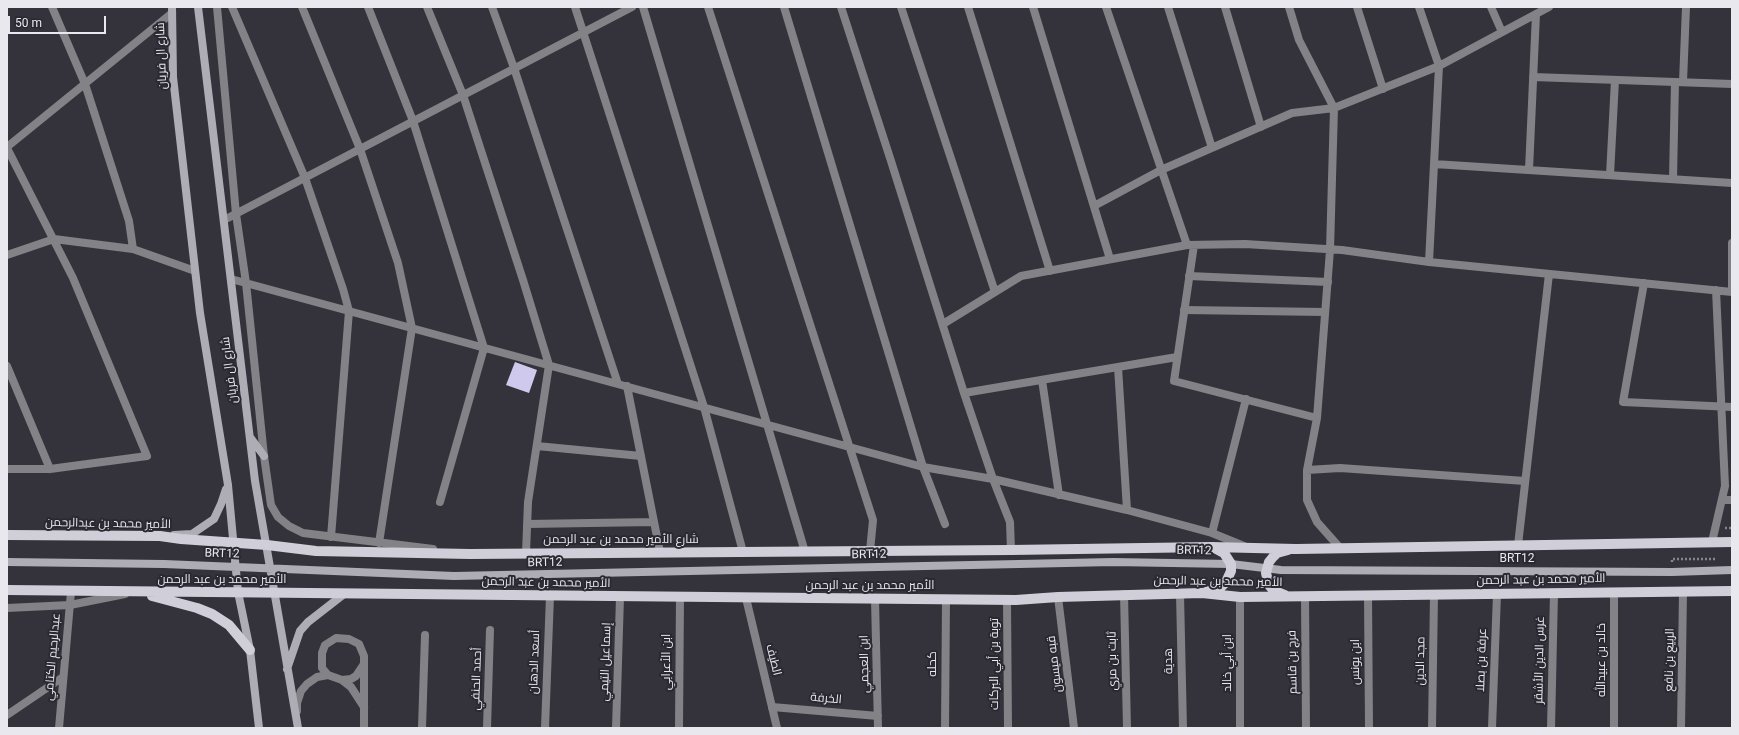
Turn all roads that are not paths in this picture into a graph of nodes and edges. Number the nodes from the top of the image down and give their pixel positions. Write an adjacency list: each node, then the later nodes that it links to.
1 (52, 7): 36 (street)
2 (198, 7): 55 (main road, شارع ال فريان)
3 (217, 7): 54 (street)
4 (232, 7): 50 (street)
5 (302, 7): 45 (street)
6 (368, 7): 41 (street)
7 (427, 7): 39 (street)
8 (492, 7): 32 (street)
9 (575, 7): 29 (street)
10 (632, 7): 29 (street)
11 (643, 7): 94 (street)
12 (708, 7): 97 (street)
13 (784, 7): 100 (street)
14 (841, 7): 78 (street)
15 (901, 7): 73 (street)
16 (968, 7): 65 (street)
17 (1033, 7): 53 (street)
18 (1106, 7): 47 (street)
19 (1168, 7): 44 (street)
20 (1225, 7): 42 (street)
21 (1289, 7): 40 (street)
22 (1357, 7): 38 (street)
23 (1419, 7): 31 (street)
24 (1491, 7): 30 (street)
25 (1549, 7): 28 (street)
26 (1686, 7): 35 (street)
27 (172, 10): 36 (street); 64 (main road, شارع ال فريان)
28 (1536, 14): 30 (street); 33 (street)
29 (583, 32): 32 (street); 90 (street)
30 (1502, 32): 31 (street)
31 (1439, 66): 38 (street); 46 (street)
32 (514, 68): 39 (street); 86 (street)
33 (1533, 77): 34 (street); 48 (street)
34 (1615, 80): 35 (street); 49 (street)
35 (1679, 82): 37 (street); 51 (street)
36 (84, 84): 43 (street); 59 (street)
37 (1732, 84)
38 (1383, 89): 40 (street)
39 (463, 95): 41 (street); 82 (street)
40 (1334, 108): 42 (street); 60 (street)
41 (413, 121): 45 (street); 80 (street)
42 (1261, 127): 44 (street)
43 (7, 147): 56 (street)
44 (1212, 148): 47 (street)
45 (360, 149): 50 (street); 79 (street)
46 (1434, 164): 48 (street); 63 (street)
47 (1161, 170): 53 (street); 58 (street)
48 (1529, 170): 49 (street)
49 (1610, 175): 51 (street)
50 (305, 178): 54 (street); 76 (street)
51 (1673, 179): 52 (street)
52 (1732, 183)
53 (1094, 206): 62 (street)
54 (236, 214): 55 (street); 70 (street)
55 (224, 220): 68 (main road, شارع ال فريان)
56 (54, 238): 59 (street); 61 (street); 102 (street)
57 (1732, 243): 74 (street)
58 (1191, 245): 60 (street); 62 (street); 67 (street)
59 (133, 249): 64 (street)
60 (1330, 250): 63 (street); 69 (street)
61 (7, 255)
62 (1110, 259): 65 (street)
63 (1429, 262): 66 (street)
64 (195, 271): 106 (main road, شارع ال فريان)
65 (1050, 271): 73 (street)
66 (1549, 274): 71 (street); 105 (street)
67 (1190, 276): 69 (street); 75 (street)
68 (231, 279): 70 (street); 95 (main road, شارع ال فريان)
69 (1328, 282): 77 (street)
70 (246, 283): 76 (street); 98 (street)
71 (1644, 283): 72 (street); 91 (street)
72 (1716, 290): 74 (street); 91 (street)
73 (995, 292): 78 (street)
74 (1732, 292)
75 (1184, 310): 77 (street); 81 (street)
76 (349, 311): 79 (street); 118 (street)
77 (1325, 312): 93 (street)
78 (943, 324): 88 (street)
79 (412, 328): 80 (street); 122 (street)
80 (484, 348): 82 (street); 110 (street)
81 (1177, 357): 84 (street); 89 (street)
82 (549, 365): 86 (street); 96 (street)
83 (7, 366): 102 (street)
84 (1118, 367): 85 (street); 111 (street)
85 (1042, 380): 88 (street); 107 (street)
86 (618, 384): 87 (street)
87 (627, 386): 90 (street); 99 (street)
88 (964, 393): 104 (street)
89 (1246, 399): 93 (street); 115 (street)
90 (704, 407): 94 (street); 132 (street)
91 (1722, 407): 92 (street); 108 (street)
92 (1732, 407)
93 (1317, 418): 103 (street)
94 (769, 425): 97 (street); 133 (street)
95 (249, 436): 98 (main road); 123 (main road, شارع ال فريان)
96 (537, 446): 99 (street); 113 (street)
97 (848, 446): 100 (street); 130 (street)
98 (264, 456): 118 (street)
99 (641, 456): 112 (street)
100 (923, 467): 104 (street); 114 (street)
101 (7, 469): 102 (street)
102 (50, 469)
103 (1307, 470): 105 (street); 127 (street)
104 (993, 479): 107 (street); 129 (street)
105 (1525, 481): 124 (street)
106 (228, 484): 117 (main road, شارع ال فريان); 121 (main road, شارع ال فريان)
107 (1059, 495): 111 (street)
108 (1722, 500): 109 (street); 119 (street)
109 (1732, 500)
110 (440, 502)
111 (1127, 510): 115 (street)
112 (654, 522): 113 (street); 131 (street)
113 (528, 524): 134 (street)
114 (945, 524)
115 (1212, 533): 126 (street)
116 (7, 535): 117 (main road, الأمير محمد بن عبدالرحمن)
117 (160, 536): 121 (main road, الأمير محمد بن عبدالرحمن)
118 (331, 537): 122 (street)
119 (1712, 542): 120 (main road); 124 (main road)
120 (1732, 542)
121 (232, 543): 123 (main road, شارع الأمير محمد بن عبد الرحمن); 138 (main road, شارع ال فريان)
122 (379, 543): 135 (street)
123 (267, 545): 135 (main road, شارع الأمير محمد بن عبد الرحمن); 139 (main road, شارع ال فريان)
124 (1518, 545): 127 (main road)
125 (1211, 547): 126 (main road); 129 (main road); 137 (main road)
126 (1244, 547): 128 (main road)
127 (1340, 548): 128 (main road)
128 (1296, 549): 140 (main road)
129 (1011, 550): 130 (main road, شارع الأمير محمد بن عبد الرحمن)
130 (870, 551): 133 (main road, شارع الأمير محمد بن عبد الرحمن)
131 (660, 552): 132 (main road, شارع الأمير محمد بن عبد الرحمن); 134 (main road, شارع الأمير محمد بن عبد الرحمن)
132 (743, 552): 133 (main road, شارع الأمير محمد بن عبد الرحمن)
133 (805, 552)
134 (526, 553): 135 (main road, شارع الأمير محمد بن عبد الرحمن)
135 (470, 554)
136 (7, 562): 138 (main road, BRT12)
137 (1231, 564): 139 (main road, BRT12); 140 (main road, BRT12); 150 (main road)
138 (235, 567): 139 (main road, BRT12); 147 (main road, شارع ال فريان)
139 (270, 568): 149 (main road, شارع ال فريان)
140 (1267, 568): 141 (main road, BRT12); 159 (main road)
141 (1732, 570)
142 (7, 590): 145 (main road, الأمير محمد بن عبد الرحمن)
143 (1683, 591): 144 (main road, الأمير محمد بن عبد الرحمن); 148 (main road, الأمير محمد بن عبد الرحمن); 205 (street, الربيع بن نافع)
144 (1732, 591)
145 (71, 592): 146 (main road, الأمير محمد بن عبد الرحمن); 168 (street)
146 (135, 592): 147 (main road, الأمير محمد بن عبد الرحمن); 168 (street, عبدالرحيم الكتامي); 172 (main road)
147 (238, 592): 149 (main road, الأمير محمد بن عبد الرحمن); 172 (main road, شارع ال فريان)
148 (1614, 592): 151 (main road, الأمير محمد بن عبد الرحمن); 204 (street, خالد بن عبيدالله)
149 (273, 593): 152 (main road, الأمير محمد بن عبد الرحمن); 174 (main road, شارع ال فريان)
150 (1202, 593): 154 (main road, الأمير محمد بن عبد الرحمن); 163 (main road, الأمير محمد بن عبد الرحمن)
151 (1554, 593): 156 (main road, الأمير محمد بن عبد الرحمن); 203 (street, غرس الدين الأشقر)
152 (344, 594): 158 (main road, الأمير محمد بن عبد الرحمن); 174 (main road)
153 (1124, 594): 154 (main road, الأمير محمد بن عبد الرحمن); 162 (main road, الأمير محمد بن عبد الرحمن); 196 (street, ثابت بن مري)
154 (1180, 594): 197 (street, هدية)
155 (1434, 594): 156 (main road, الأمير محمد بن عبد الرحمن); 157 (main road, الأمير محمد بن عبد الرحمن); 201 (street, مجد الدين)
156 (1497, 594): 202 (street, عرفة بن بصلا)
157 (1368, 595): 159 (main road, الأمير محمد بن عبد الرحمن); 200 (street, ابن يونس)
158 (550, 596): 160 (main road, الأمير محمد بن عبد الرحمن); 188 (street, أسعد الدهان)
159 (1300, 596): 163 (main road, الأمير محمد بن عبد الرحمن); 199 (street, فرج بن قاسم)
160 (620, 597): 161 (main road, الأمير محمد بن عبد الرحمن); 189 (street, إسماعيل التيمي)
161 (680, 597): 164 (main road, الأمير محمد بن عبد الرحمن); 190 (street, ابن الأعرابي)
162 (1058, 597): 167 (main road, الأمير محمد بن عبد الرحمن); 195 (street, قبه ميسون)
163 (1240, 597): 198 (street, ابن أبي خالد)
164 (746, 598): 165 (main road, الأمير محمد بن عبد الرحمن); 179 (street, الطيف)
165 (875, 599): 166 (main road, الأمير محمد بن عبد الرحمن); 181 (street, ابن العجمي)
166 (946, 599): 167 (main road, الأمير محمد بن عبد الرحمن); 193 (street, كحله)
167 (1007, 600): 194 (street, توبة بن أبي البركات)
168 (70, 605): 169 (street); 176 (street, عبدالرحيم الكتامي)
169 (7, 608)
170 (490, 630): 187 (street, أحمد الحنفي)
171 (425, 635): 186 (street)
172 (250, 650): 184 (main road, شارع ال فريان)
173 (364, 664): 175 (street); 177 (street); 178 (street)
174 (287, 671): 182 (main road, شارع ال فريان)
175 (328, 675): 177 (street); 182 (street)
176 (63, 677): 180 (street); 183 (street, عبدالرحيم الكتامي)
177 (342, 680): 178 (street)
178 (364, 707): 185 (street)
179 (772, 707): 181 (street, الخرفة); 191 (street, الطيف)
180 (9, 713)
181 (878, 716): 192 (street, ابن العجمي)
182 (297, 727)
183 (59, 728)
184 (259, 728)
185 (364, 728)
186 (422, 728)
187 (487, 728)
188 (545, 728)
189 (616, 728)
190 (679, 728)
191 (777, 728)
192 (878, 728)
193 (945, 728)
194 (1008, 728)
195 (1074, 728)
196 (1127, 728)
197 (1183, 728)
198 (1240, 728)
199 (1306, 728)
200 (1369, 728)
201 (1432, 728)
202 (1492, 728)
203 (1551, 728)
204 (1614, 728)
205 (1681, 728)

